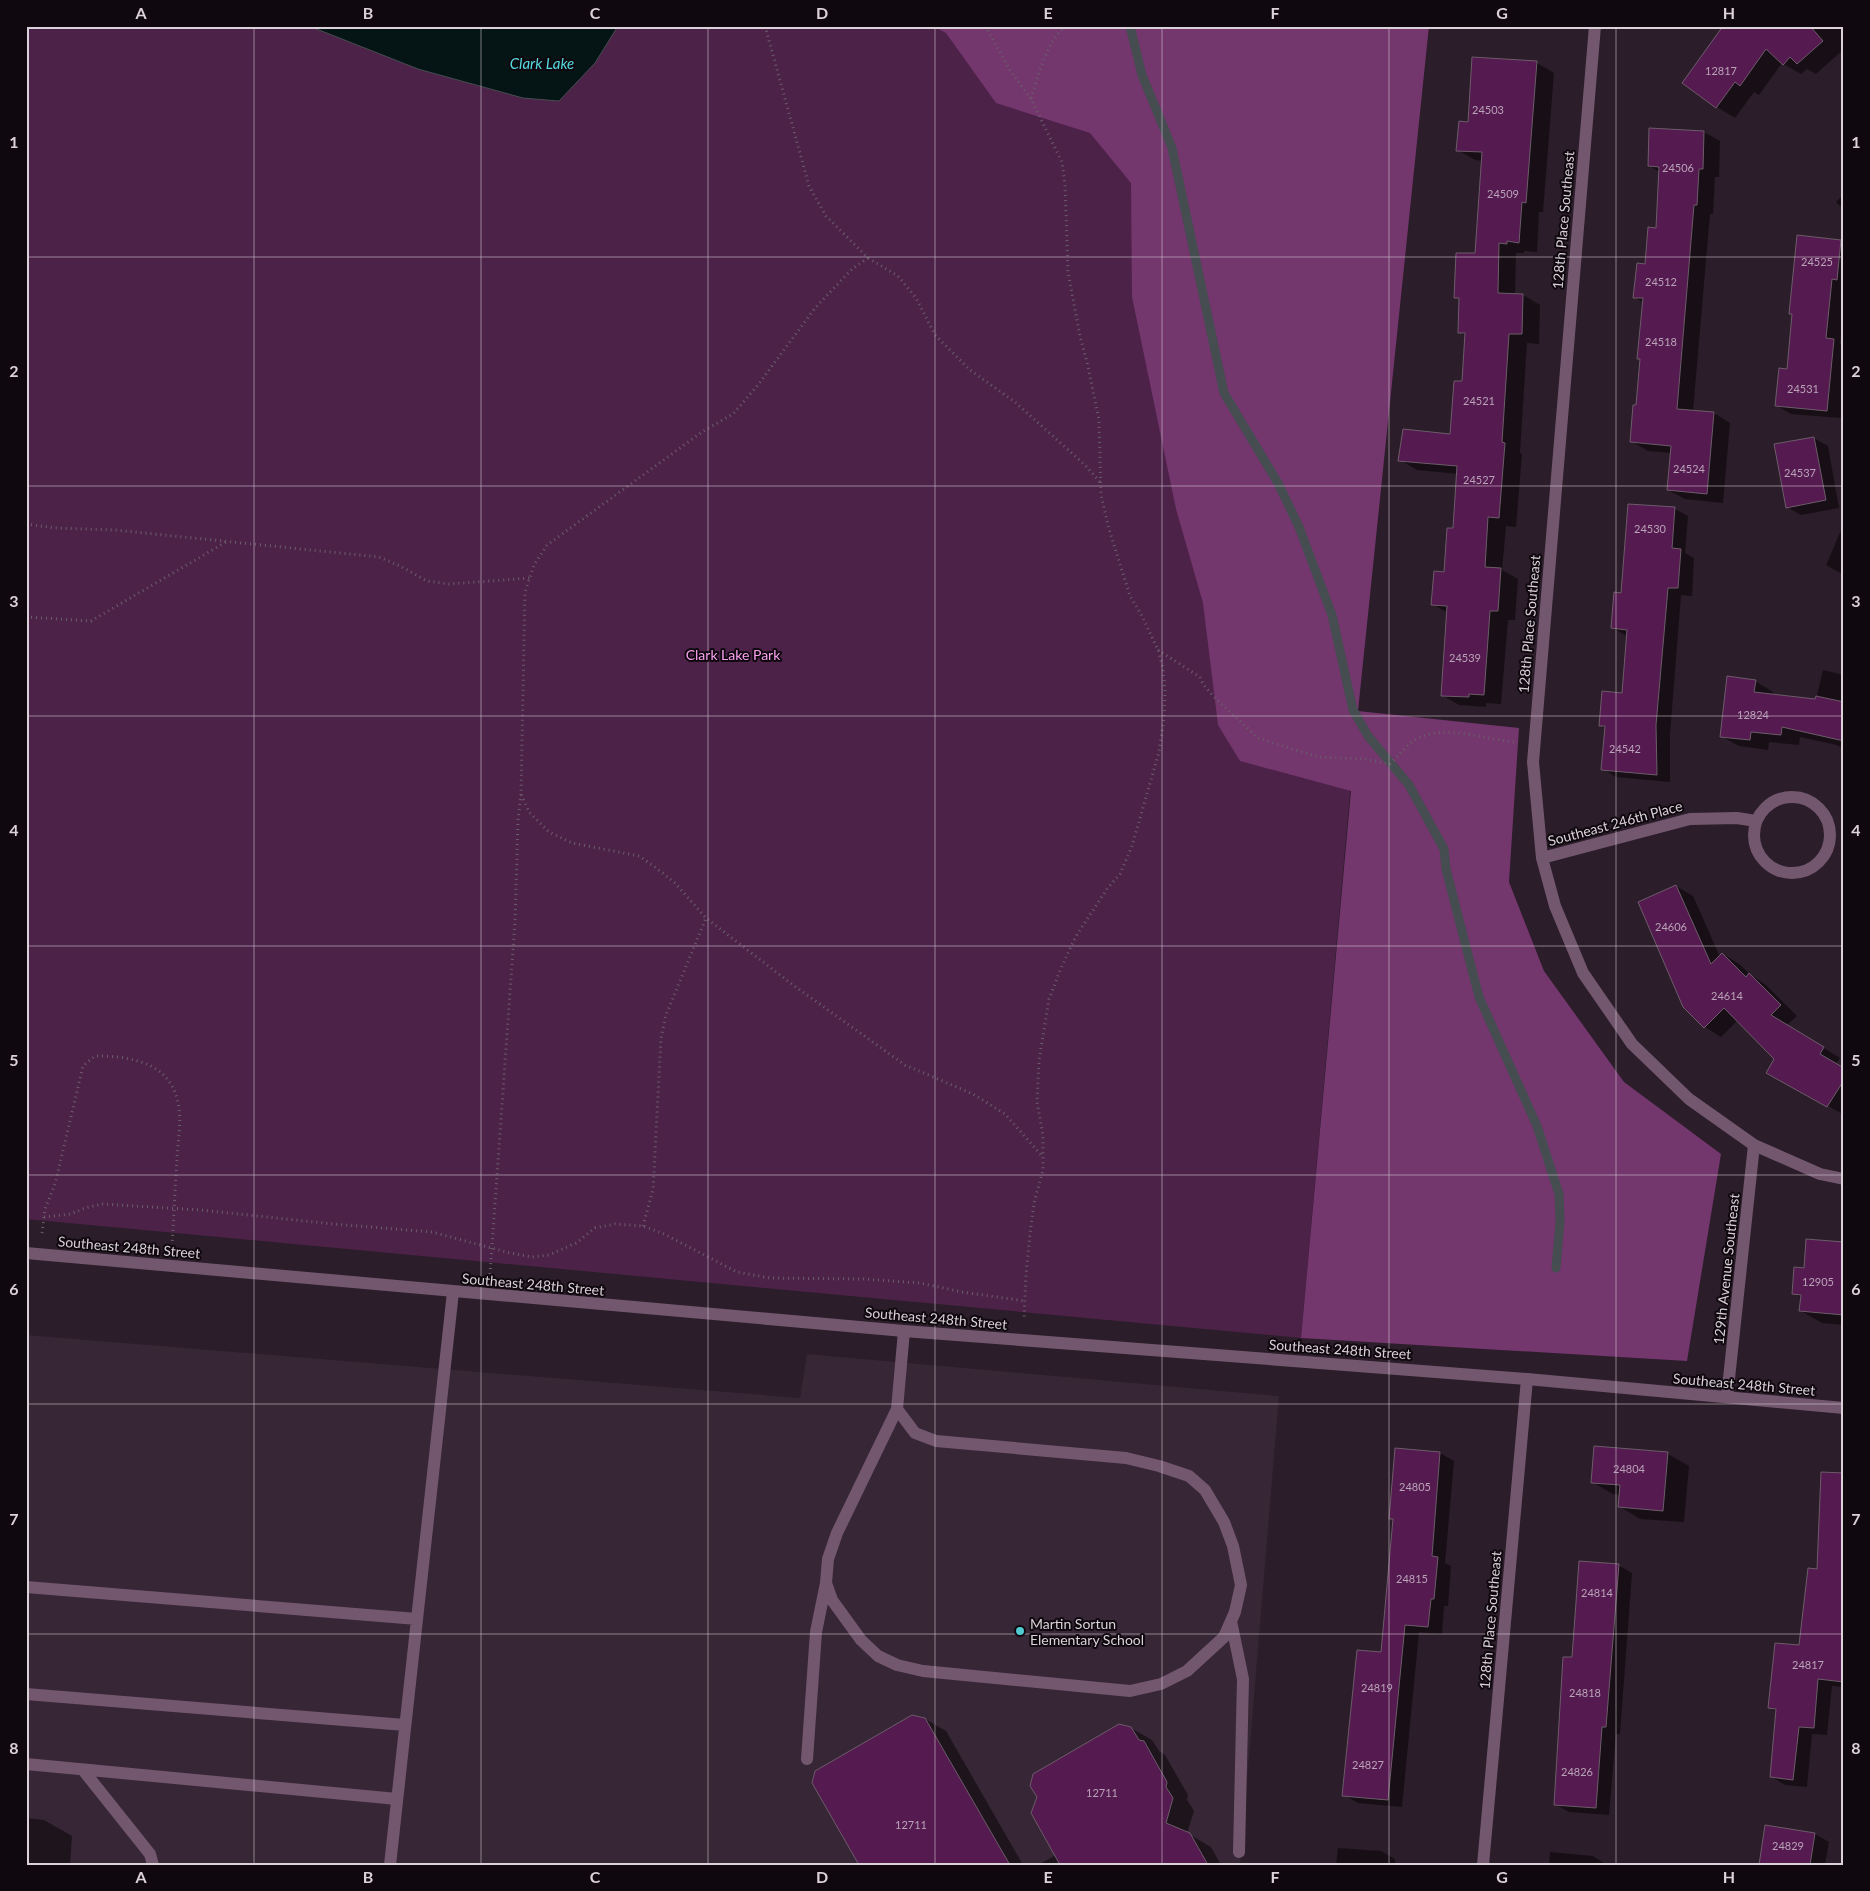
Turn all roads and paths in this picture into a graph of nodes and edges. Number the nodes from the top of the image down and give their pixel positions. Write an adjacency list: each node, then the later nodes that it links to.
1 (765, 26): 6 (path)
2 (986, 26): 5 (path)
3 (1066, 26): 5 (path)
4 (1595, 26): 13 (street, 128th Place Southeast)
5 (1031, 99): 7 (path)
6 (868, 258): 7 (path); 10 (path)
7 (1101, 483): 12 (path)
8 (26, 524): 9 (path)
9 (226, 541): 10 (path); 11 (path)
10 (530, 578): 14 (path)
11 (26, 617)
12 (1158, 650): 13 (path); 19 (path)
13 (1534, 744): 16 (street, 128th Place Southeast)
14 (521, 794): 17 (path); 24 (path)
15 (1756, 821): 15 (street); 16 (street, Southeast 246th Place)
16 (1542, 858): 18 (street, 128th Place Southeast)
17 (706, 918): 19 (path); 23 (path)
18 (1754, 1145): 20 (street, 128th Place Southeast); 33 (street, 129th Avenue Southeast)
19 (1043, 1156): 29 (path)
20 (1844, 1179)
21 (174, 1208): 22 (path); 22 (path); 24 (path); 26 (path)
22 (44, 1217): 25 (path)
23 (642, 1226): 24 (path); 29 (path)
24 (491, 1248): 28 (path)
25 (33, 1253): 26 (street, Southeast 248th Street)
26 (171, 1266): 27 (street, Southeast 248th Street)
27 (453, 1292): 28 (street, Southeast 248th Street); 38 (street)
28 (488, 1295): 30 (street, Southeast 248th Street)
29 (1025, 1301): 31 (path)
30 (904, 1331): 31 (street, Southeast 248th Street); 35 (street)
31 (1024, 1340): 32 (street, Southeast 248th Street)
32 (1526, 1379): 33 (street, Southeast 248th Street); 49 (street, 128th Place Southeast)
33 (1727, 1397): 34 (street, Southeast 248th Street)
34 (1844, 1408)
35 (896, 1409): 36 (street); 39 (street)
36 (826, 1583): 39 (street); 42 (street)
37 (26, 1588): 38 (street)
38 (417, 1619): 41 (street)
39 (1231, 1621): 46 (street)
40 (26, 1694): 41 (street)
41 (406, 1725): 45 (street)
42 (807, 1759)
43 (26, 1764): 44 (street)
44 (83, 1770): 45 (street); 47 (street)
45 (397, 1799): 48 (street)
46 (1239, 1852)
47 (153, 1865)
48 (390, 1865)
49 (1483, 1865)

